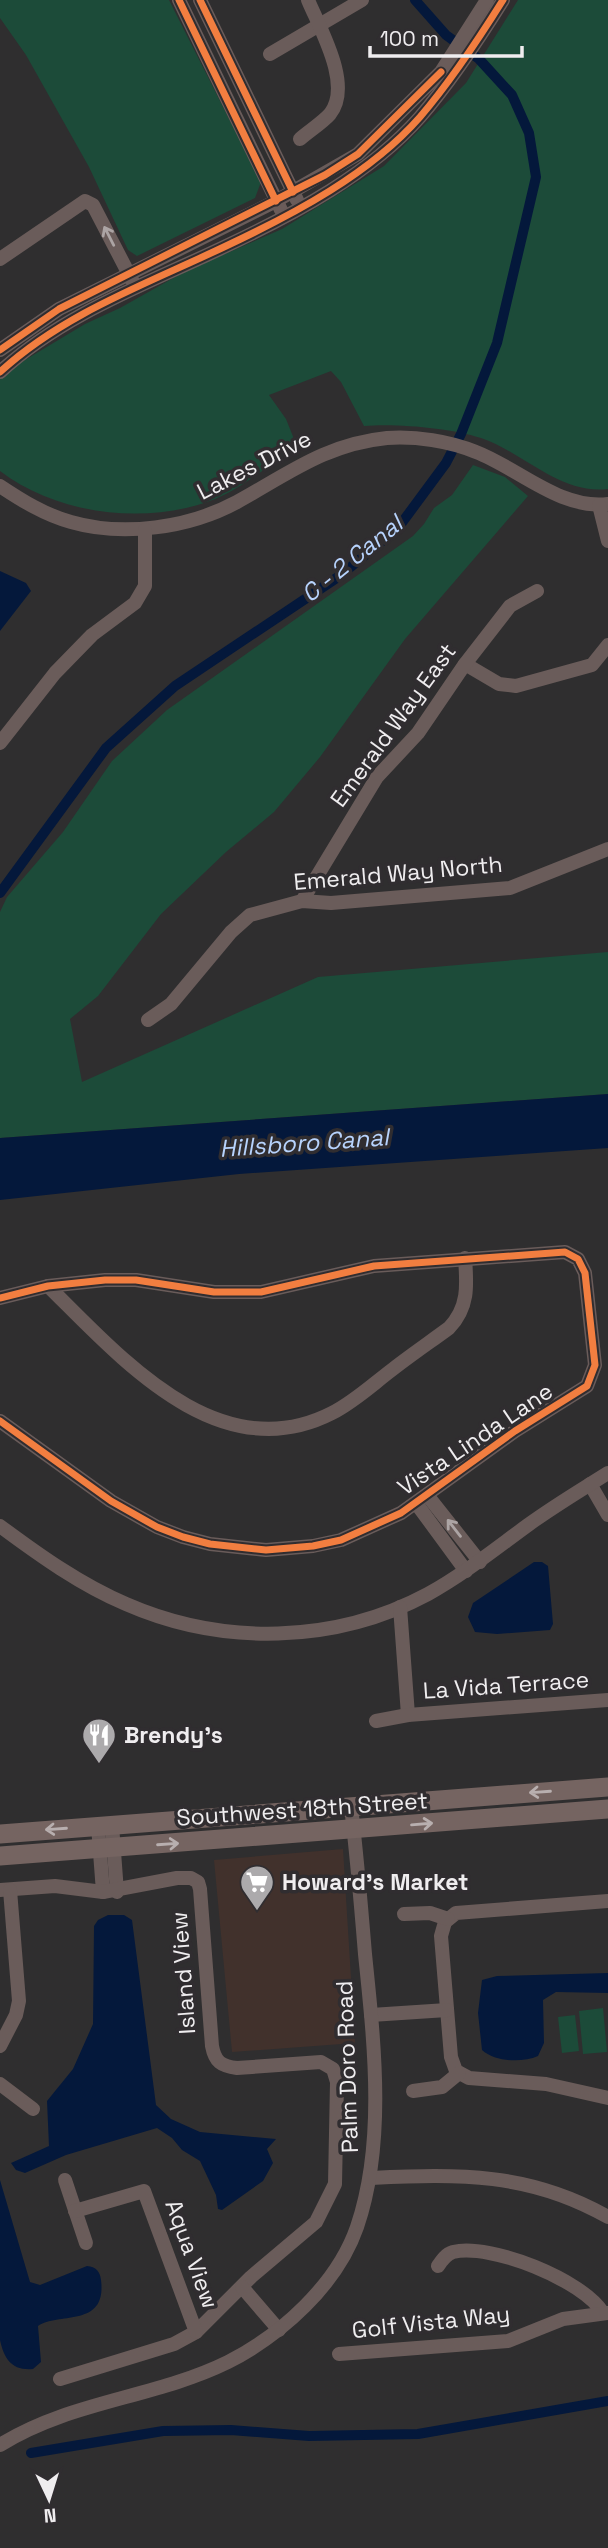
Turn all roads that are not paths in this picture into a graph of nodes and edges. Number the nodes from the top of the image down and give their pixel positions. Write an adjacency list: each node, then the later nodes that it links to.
1 (200, 0): 12 (street)
2 (308, 0): 7 (street)
3 (362, 0): 7 (street)
4 (487, 0): 8 (street)
5 (503, 0): 8 (street)
6 (185, 2): 13 (street)
7 (318, 26): 9 (street); 10 (street)
8 (475, 32): 11 (street)
9 (270, 54)
10 (300, 139)
11 (362, 159): 12 (street); 14 (street)
12 (293, 192): 13 (street); 14 (street)
13 (276, 201): 15 (street); 17 (street)
14 (299, 207): 15 (street)
15 (284, 216): 17 (street)
16 (0, 258): 17 (street, one-way to 16)
17 (132, 281): 18 (street); 19 (street)
18 (0, 350)
19 (1, 370)
20 (0, 486): 22 (street, Lakes Drive)
21 (604, 504): 22 (street, Lakes Drive); 23 (street)
22 (145, 530): 29 (street)
23 (608, 541)
24 (537, 591): 26 (street, Emerald Way East)
25 (608, 645): 28 (street)
26 (465, 664): 28 (street); 31 (street, Emerald Way East)
27 (608, 664): 28 (street)
28 (592, 665)
29 (0, 743)
30 (608, 849): 31 (street, Emerald Way North)
31 (302, 901): 32 (street, Emerald Way North)
32 (148, 1020)
33 (465, 1258): 34 (street, Vista Linda Lane); 34 (street); 39 (street, Vista Linda Lane)
34 (48, 1286): 35 (street, Vista Linda Lane)
35 (0, 1297)
36 (0, 1421): 39 (street, Vista Linda Lane)
37 (608, 1473): 38 (street)
38 (590, 1484): 40 (street); 42 (street)
39 (421, 1499): 42 (street, Vista Linda Lane, one-way to 39); 43 (street, Vista Linda Lane)
40 (608, 1515)
41 (0, 1526): 44 (street)
42 (480, 1562): 43 (street)
43 (466, 1571): 44 (street)
44 (400, 1607): 46 (street, La Vida Terrace)
45 (608, 1700): 46 (street, La Vida Terrace)
46 (408, 1715): 47 (street, La Vida Terrace)
47 (376, 1721)
48 (608, 1787): 49 (main road, Southwest 18th Street, one-way to 49)
49 (351, 1807): 51 (main road, Southwest 18th Street); 52 (street, Palm Doro Road)
50 (608, 1809): 52 (main road, Southwest 18th Street, one-way to 50)
51 (105, 1826): 53 (main road, Southwest 18th Street, one-way to 53); 54 (street)
52 (354, 1829): 54 (main road, Southwest 18th Street, one-way to 52); 62 (street, Palm Doro Road)
53 (0, 1834)
54 (107, 1848): 55 (main road, Southwest 18th Street); 57 (street)
55 (0, 1856)
56 (5, 1890): 57 (street, Island View); 63 (street)
57 (110, 1892): 75 (street, Island View)
58 (608, 1901): 60 (street)
59 (404, 1914): 60 (street)
60 (447, 1919): 61 (street)
61 (447, 2010): 62 (street); 64 (street)
62 (371, 2015): 69 (street, Palm Doro Road)
63 (0, 2046)
64 (459, 2073): 66 (street); 67 (street)
65 (0, 2084): 68 (street)
66 (413, 2091)
67 (608, 2098)
68 (33, 2109)
69 (371, 2178): 72 (street); 77 (street, Palm Doro Road)
70 (65, 2180): 71 (street)
71 (75, 2211): 73 (street); 78 (street, Aqua View)
72 (608, 2217)
73 (86, 2243)
74 (438, 2266): 76 (street)
75 (242, 2287): 77 (street); 78 (street, Island View)
76 (606, 2313): 79 (street, Golf Vista Way)
77 (279, 2330): 81 (street, Palm Doro Road)
78 (196, 2332): 80 (street, Island View)
79 (339, 2354)
80 (60, 2379)
81 (0, 2445)

